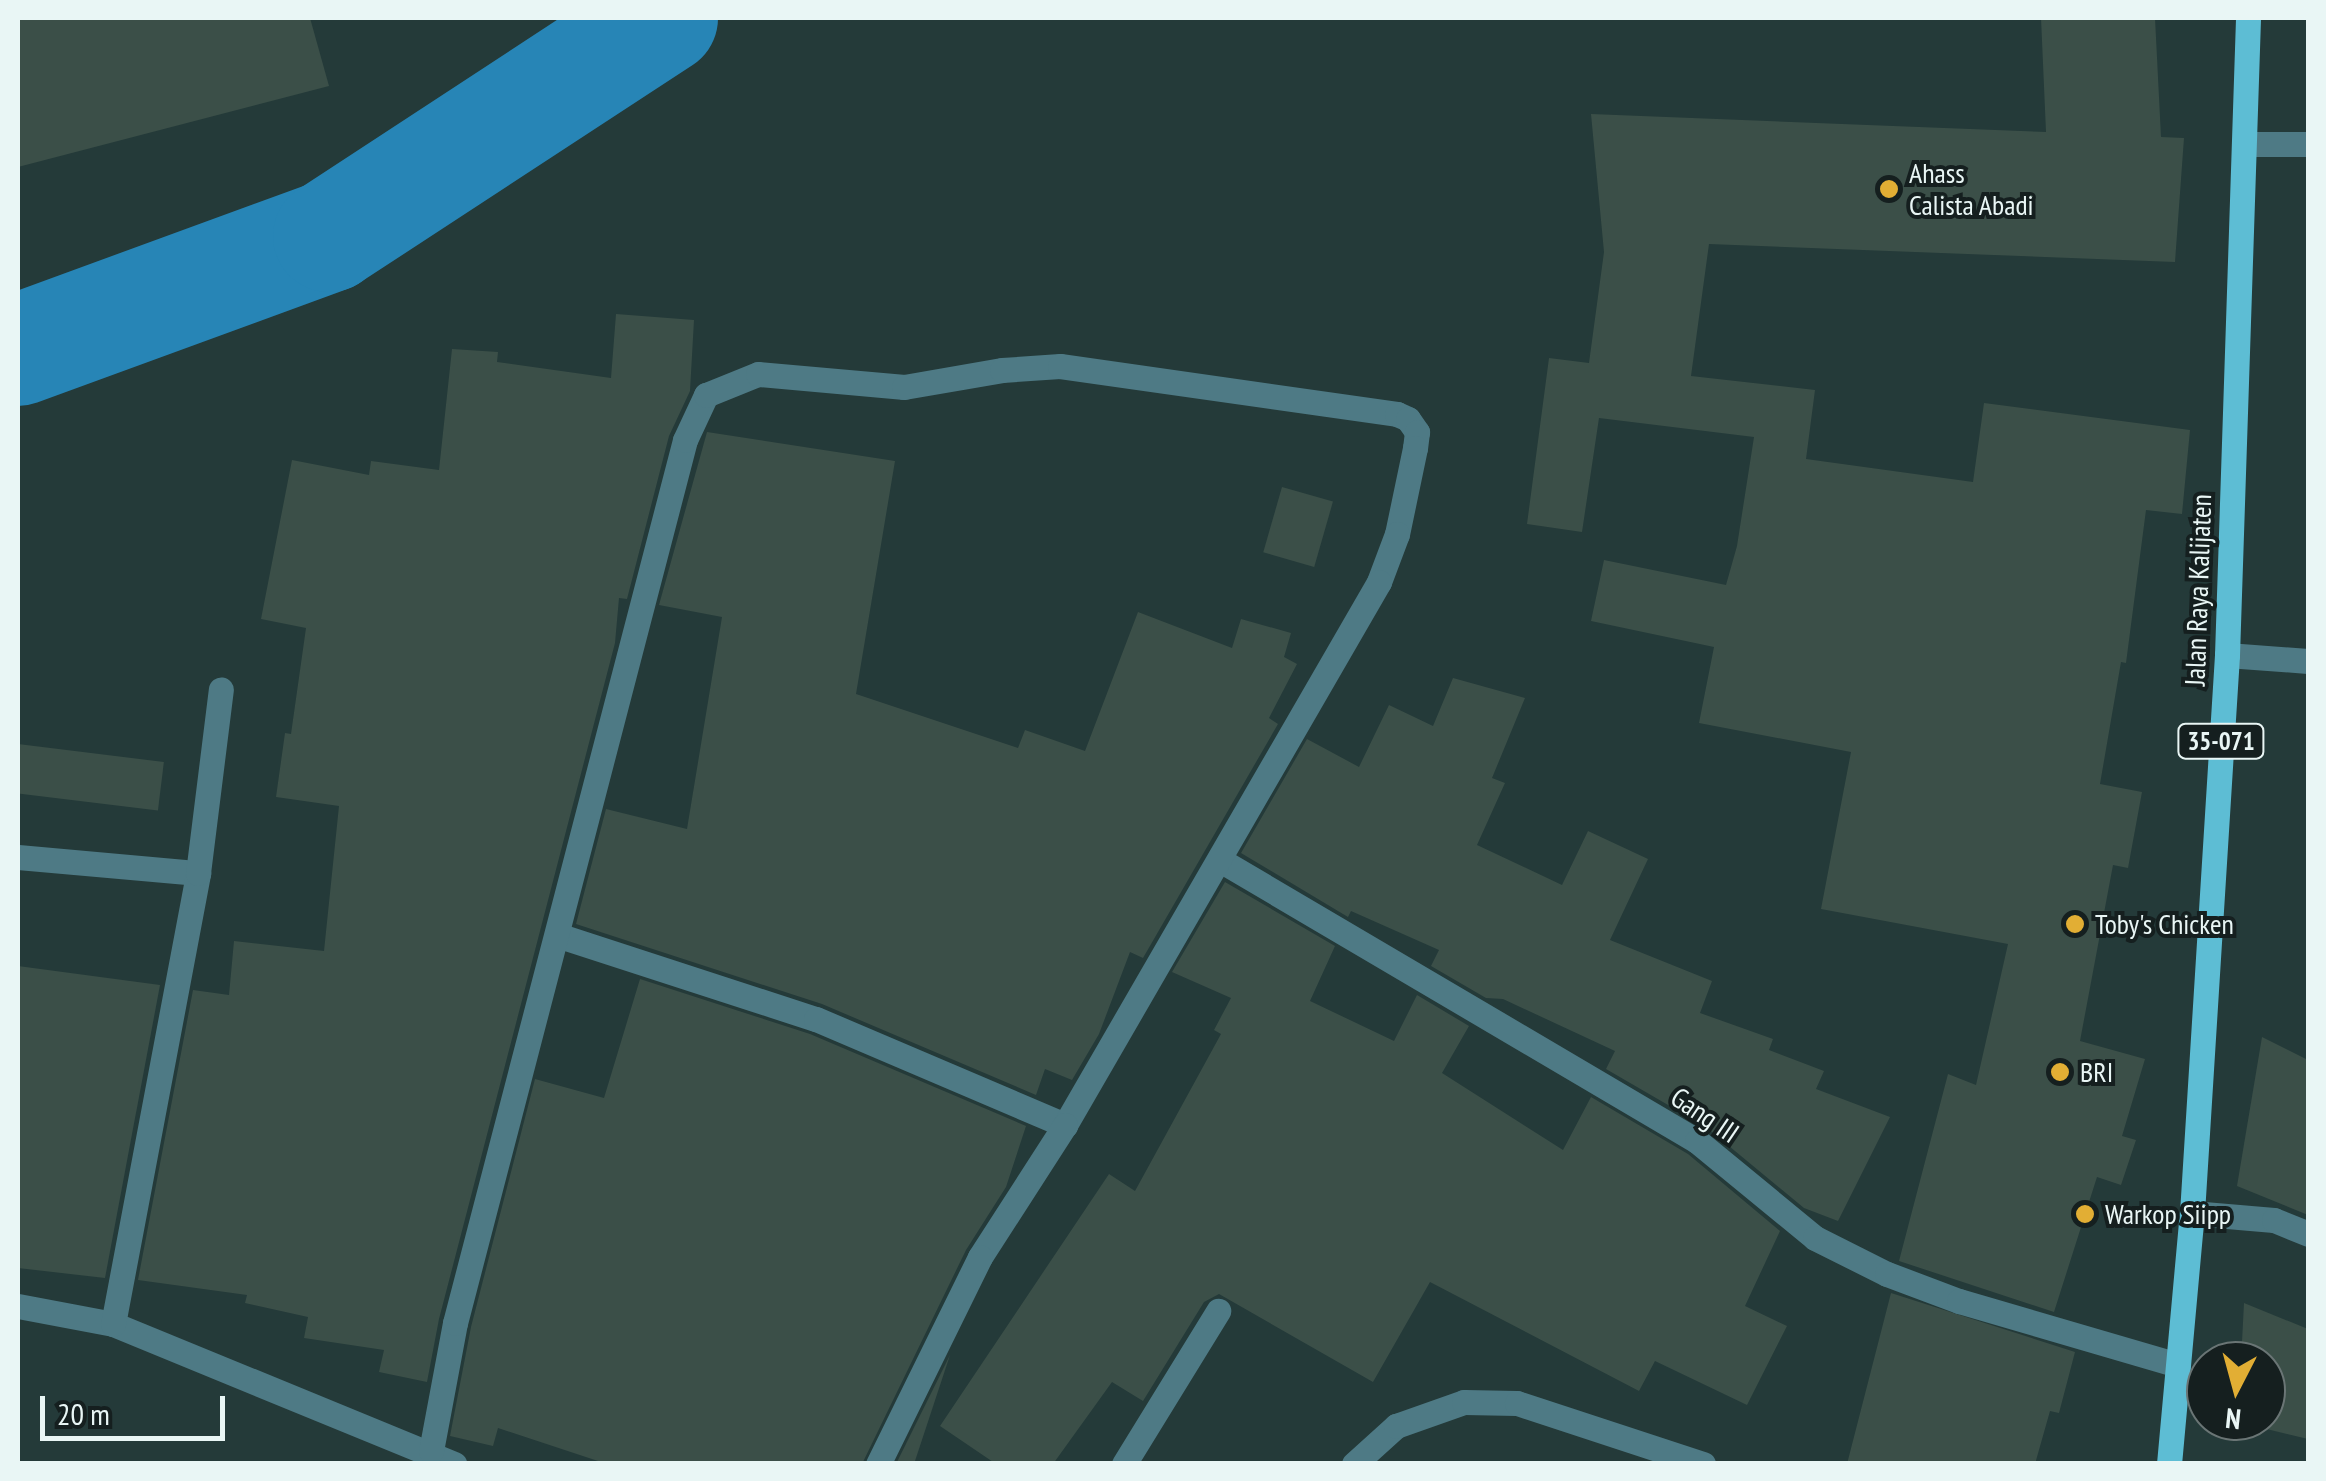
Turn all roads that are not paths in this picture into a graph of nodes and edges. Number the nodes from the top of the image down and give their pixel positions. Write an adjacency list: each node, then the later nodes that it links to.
1 (2248, 18): 2 (main road, Jalan Raya Kalijaten / 35-071)
2 (2244, 144): 3 (street); 4 (main road, Jalan Raya Kalijaten / 35-071)
3 (2308, 144)
4 (2227, 655): 5 (street); 12 (main road, Jalan Raya Kalijaten / 35-071)
5 (2308, 661)
6 (221, 690): 9 (street)
7 (18, 857): 9 (street)
8 (1220, 860): 10 (street); 11 (street); 17 (street, Gang III)
9 (198, 873): 16 (street)
10 (558, 935): 11 (street); 18 (street)
11 (1065, 1125): 20 (street)
12 (2192, 1213): 13 (street); 17 (main road, Jalan Raya Kalijaten / 35-071)
13 (2308, 1234)
14 (18, 1306): 16 (street)
15 (1218, 1312): 21 (street)
16 (113, 1324): 18 (street)
17 (2178, 1365): 24 (main road, Jalan Raya Kalijaten / 35-071)
18 (431, 1451): 19 (street)
19 (454, 1464)
20 (878, 1464)
21 (1124, 1464)
22 (1354, 1464): 23 (street)
23 (1703, 1464)
24 (2169, 1464)

